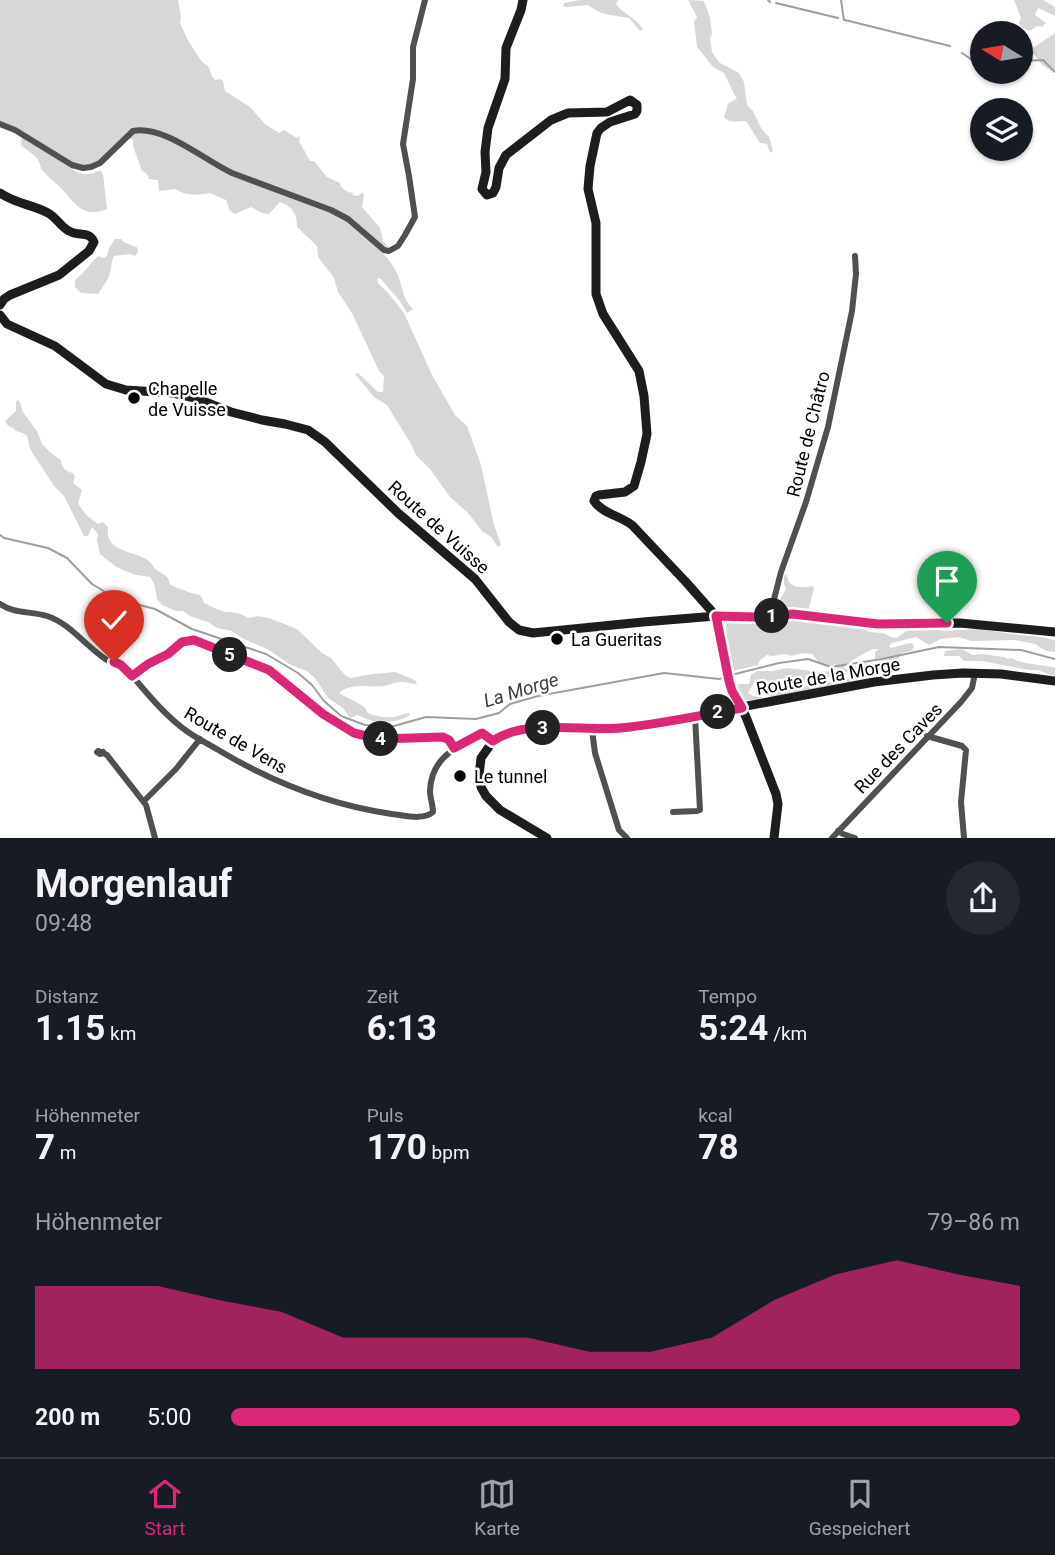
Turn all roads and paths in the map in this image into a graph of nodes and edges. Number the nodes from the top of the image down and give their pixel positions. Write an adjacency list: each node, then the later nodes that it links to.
1 (425, 0): 3 (street)
2 (523, 0): 9 (street)
3 (0, 124)
4 (0, 193): 6 (street)
5 (855, 256): 10 (street, Route de Châtro)
6 (0, 305)
7 (0, 315): 9 (street, Route de Vuisse)
8 (0, 604): 13 (street, Route de Vens)
9 (716, 616): 10 (street, Route de Vuisse); 15 (street)
10 (773, 616): 11 (street, Route de Vuisse)
11 (1055, 632)
12 (975, 673): 14 (street, Route de la Morge); 15 (street, Route de la Morge); 18 (street, Rue des Caves)
13 (132, 676): 19 (street, Route de Vens); 21 (street)
14 (1055, 681)
15 (742, 708): 16 (street, Route de la Morge); 29 (street)
16 (695, 716): 17 (street, Route de la Morge); 24 (street)
17 (592, 730): 20 (street, Route de la Morge); 28 (street)
18 (927, 736): 25 (street, Rue des Caves); 32 (street)
19 (200, 739): 21 (street, Route de Vens); 23 (street)
20 (493, 741): 21 (street); 27 (street)
21 (454, 748)
22 (103, 752): 23 (street)
23 (144, 801): 26 (street)
24 (673, 812)
25 (838, 831): 30 (street, Rue des Caves); 31 (street)
26 (155, 838)
27 (547, 838)
28 (627, 838)
29 (774, 838)
30 (832, 838)
31 (855, 838)
32 (964, 838)

